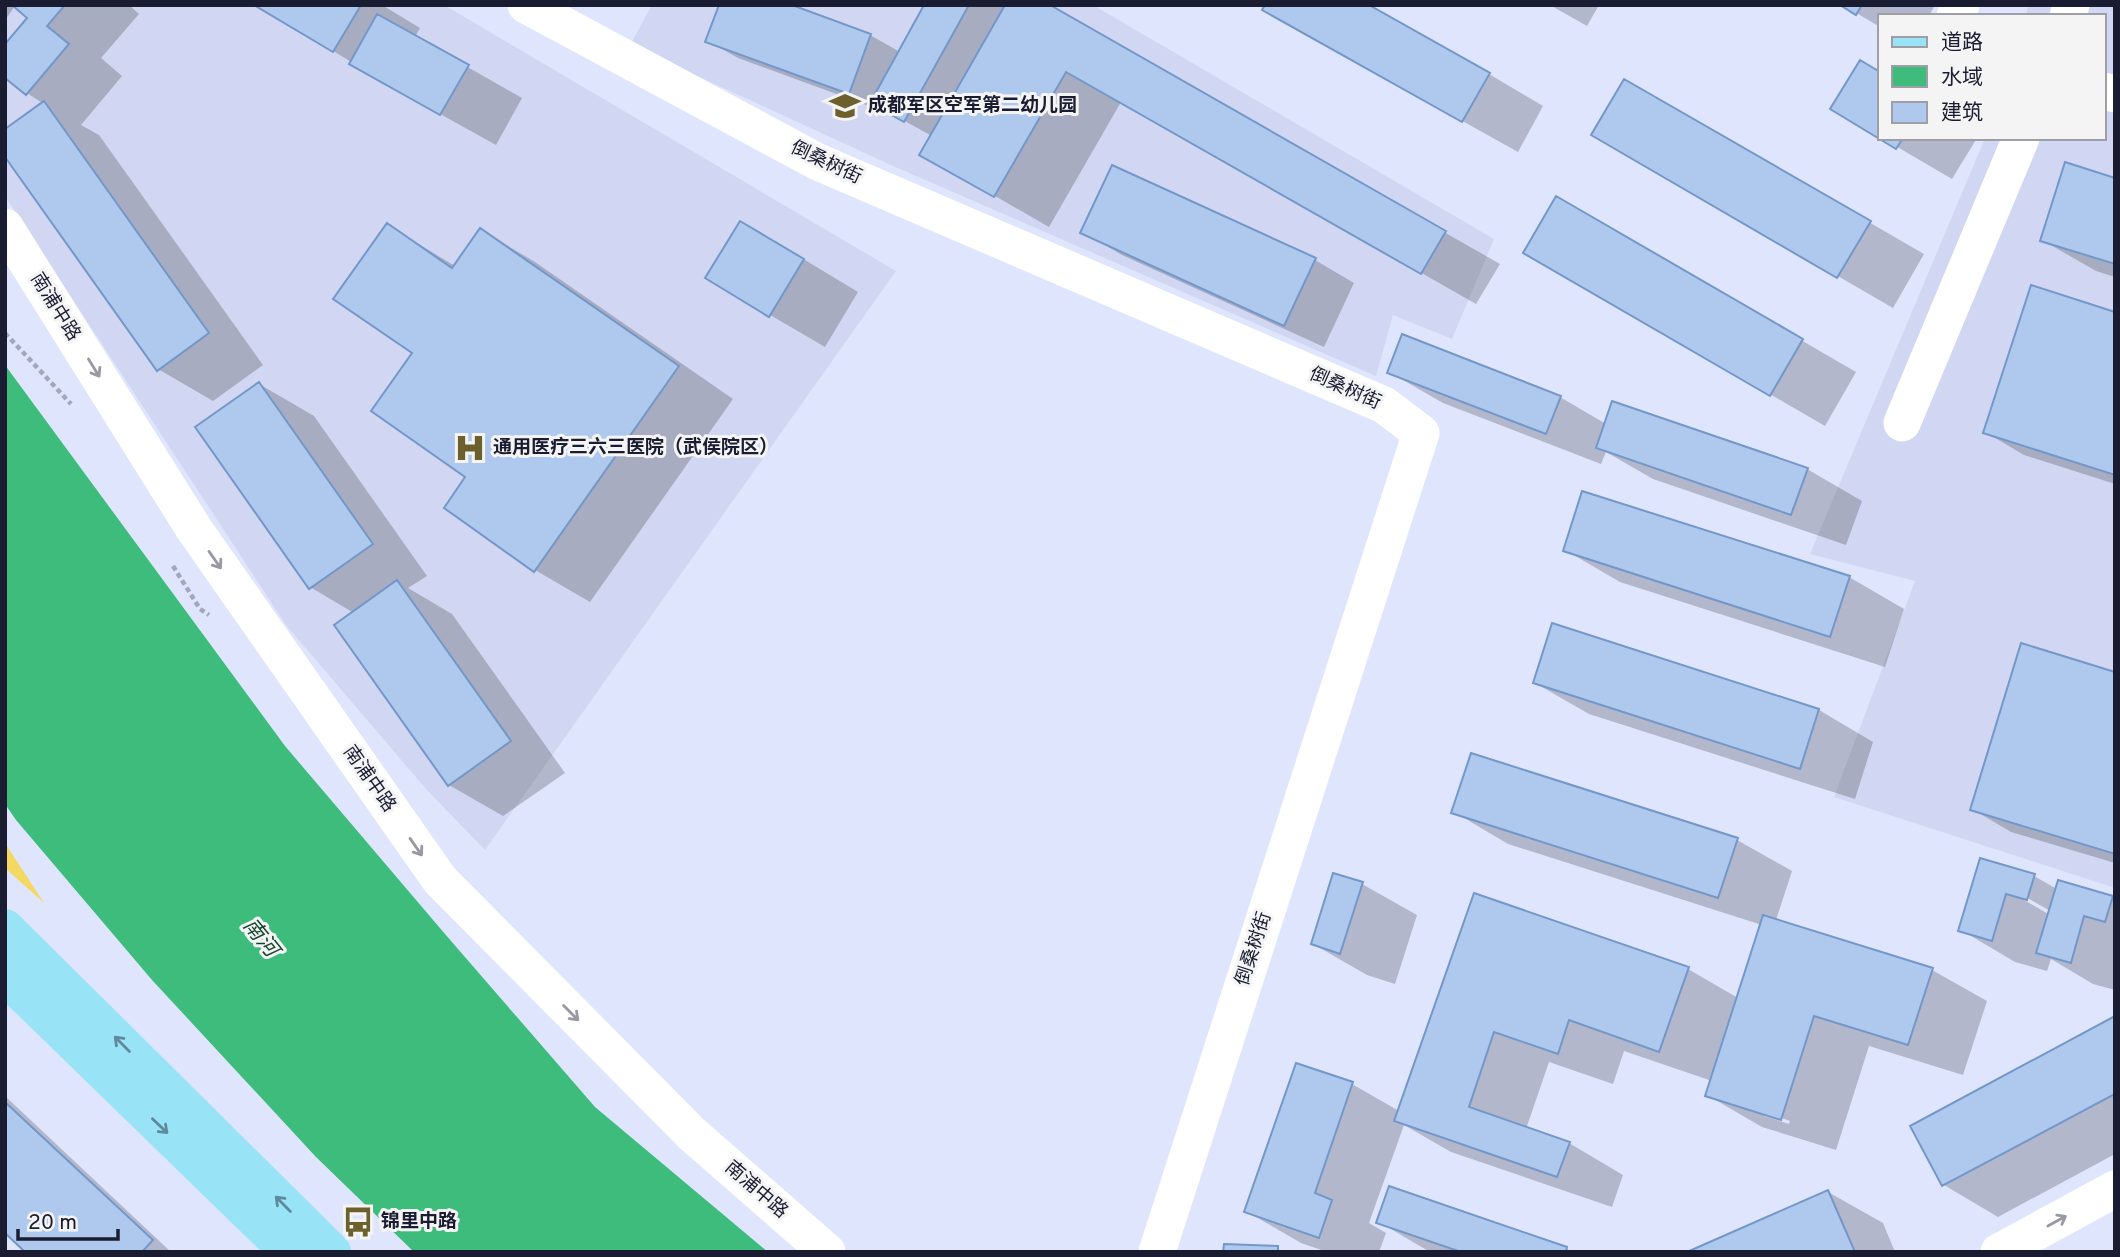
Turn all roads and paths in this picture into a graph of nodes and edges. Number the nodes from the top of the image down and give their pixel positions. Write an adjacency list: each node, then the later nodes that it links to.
1 (526, 5): 11 (street, 倒桑树街)
2 (2020, 140): 4 (street)
3 (5, 227): 10 (street, 南浦中路, one-way to 10)
4 (1902, 423)
5 (5, 928): 9 (main road, one-way to 5)
6 (5, 976): 8 (main road, one-way to 8)
7 (2115, 1189): 12 (street, one-way to 7)
8 (289, 1252)
9 (332, 1252)
10 (827, 1252)
11 (1157, 1252)
12 (1999, 1252)

